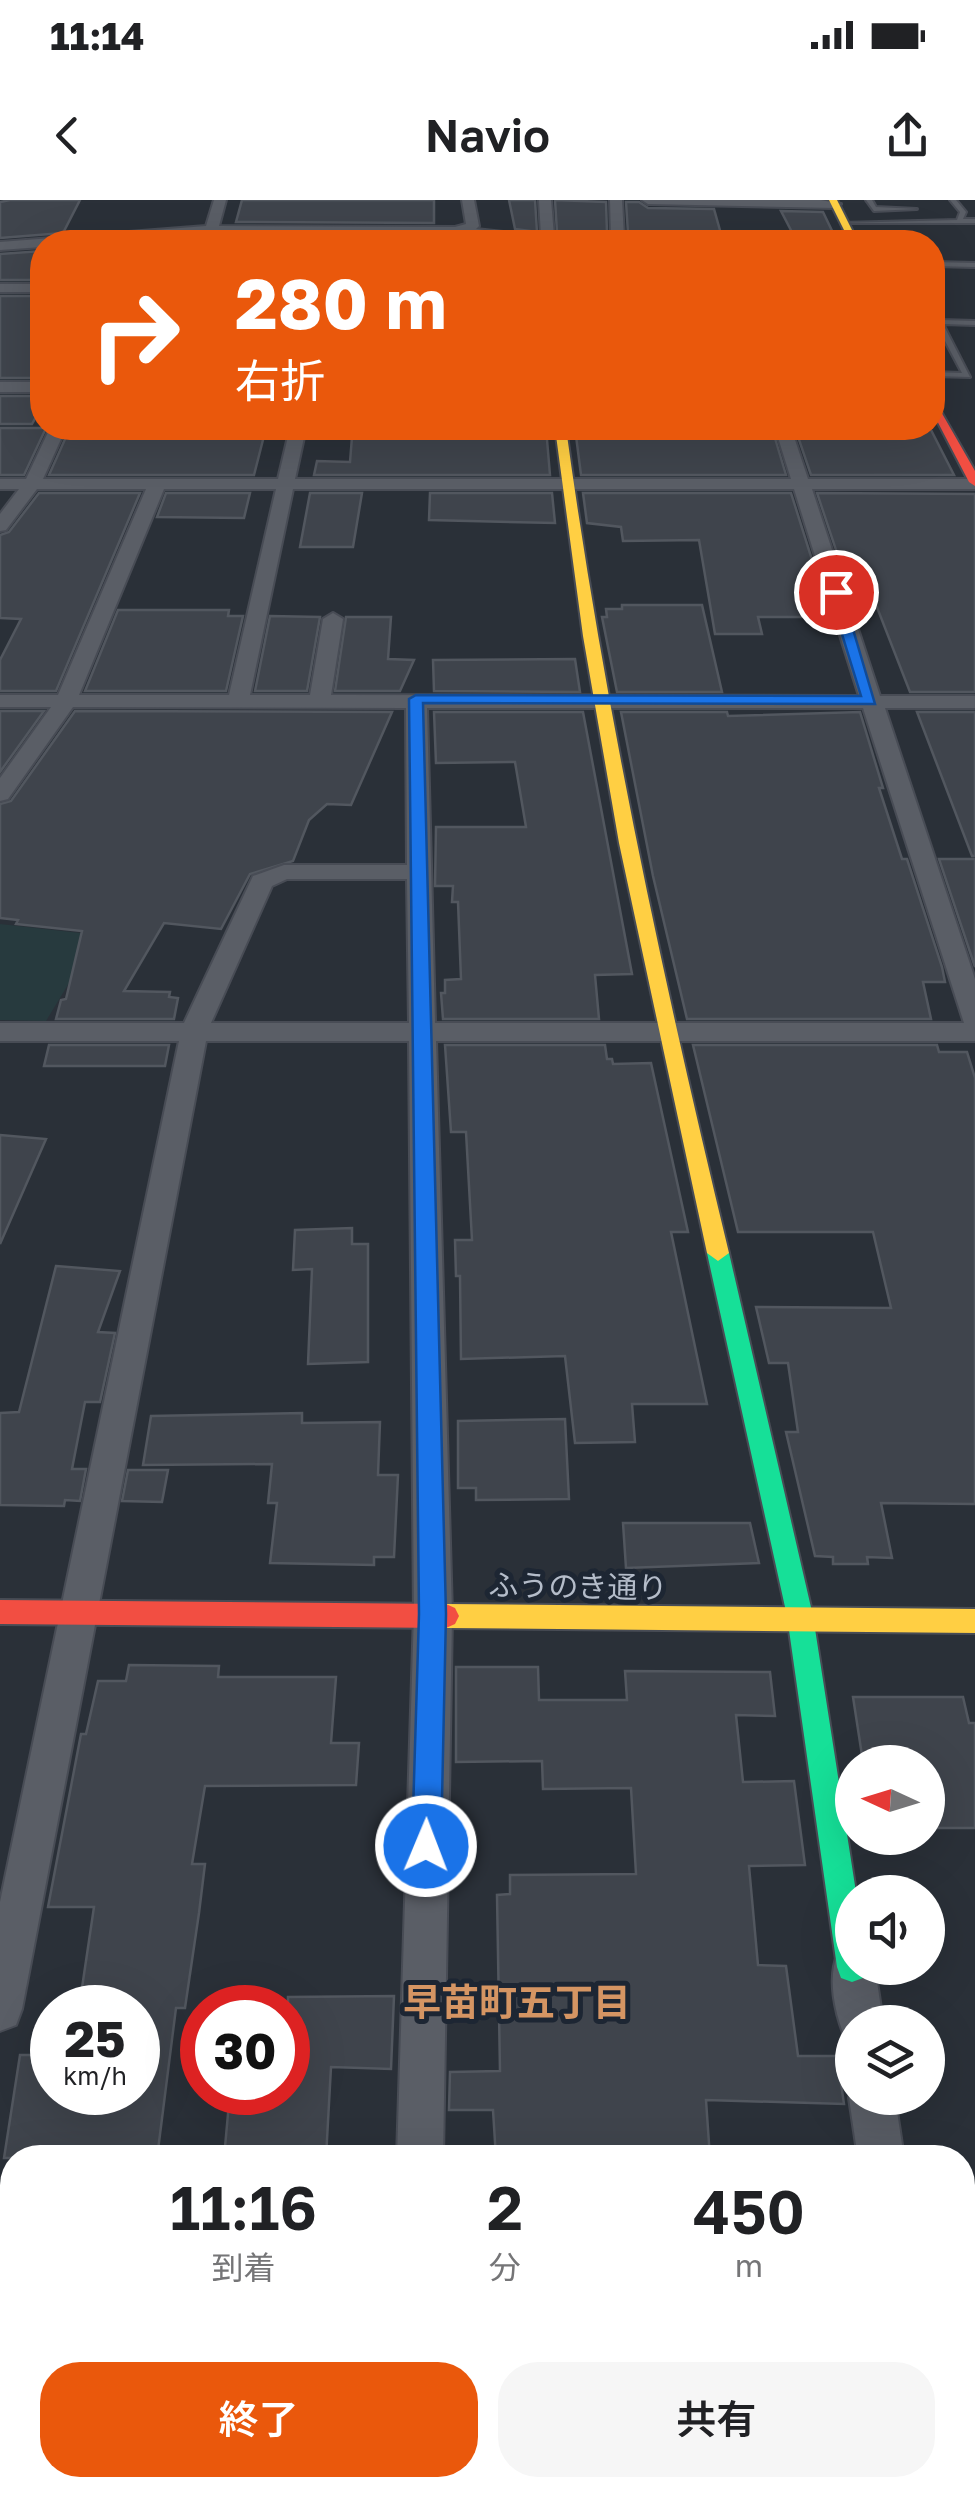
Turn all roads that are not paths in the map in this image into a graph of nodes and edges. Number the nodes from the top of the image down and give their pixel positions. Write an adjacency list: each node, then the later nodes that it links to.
1 (220, 200): 15 (street)
2 (468, 200): 18 (street)
3 (546, 200): 19 (street)
4 (616, 200): 20 (street)
5 (648, 200): 9 (street)
6 (870, 200): 10 (lane)
7 (909, 200): 10 (lane)
8 (953, 200): 13 (lane)
9 (688, 202): 11 (street); 21 (street)
10 (914, 209): 12 (lane)
11 (842, 217): 12 (lane)
12 (922, 222): 13 (lane)
13 (959, 222): 14 (lane)
14 (975, 222)
15 (212, 229): 16 (street); 17 (street)
16 (206, 230)
17 (230, 230)
18 (459, 230)
19 (547, 230)
20 (618, 230)
21 (695, 230)
22 (30, 244): 23 (street)
23 (0, 246)
24 (945, 264): 25 (lane)
25 (975, 265)
26 (0, 288): 27 (street)
27 (30, 288)
28 (945, 322): 29 (lane)
29 (975, 322)
30 (945, 337): 31 (lane)
31 (964, 370): 32 (lane); 33 (lane)
32 (975, 370)
33 (945, 374)
34 (0, 387): 35 (street)
35 (30, 387)
36 (945, 424): 42 (street)
37 (52, 440): 44 (street)
38 (295, 440): 46 (street)
39 (561, 440): 41 (street)
40 (786, 440): 47 (street)
41 (566, 483): 46 (street); 47 (street); 52 (street)
42 (975, 483): 47 (street)
43 (0, 484): 44 (street)
44 (32, 484): 45 (street); 48 (street)
45 (157, 484): 46 (street); 55 (street)
46 (286, 484): 56 (street)
47 (801, 484): 53 (street)
48 (0, 526)
49 (333, 619): 51 (street)
50 (416, 699): 51 (street); 52 (street); 59 (street)
51 (320, 700): 56 (street)
52 (597, 700): 53 (street); 64 (street)
53 (870, 701): 57 (street); 60 (street)
54 (0, 702): 55 (street)
55 (65, 702): 56 (street); 58 (street)
56 (238, 702)
57 (975, 702)
58 (0, 794)
59 (419, 872): 61 (street); 63 (street)
60 (975, 1019)
61 (194, 1031): 62 (street); 63 (street); 67 (street)
62 (0, 1032)
63 (422, 1032): 64 (street); 68 (street)
64 (666, 1032): 65 (street); 69 (street)
65 (975, 1032)
66 (0, 1612): 67 (street, ふうのき通り)
67 (77, 1612): 68 (street, ふうのき通り); 72 (street)
68 (432, 1614): 69 (street, ふうのき通り); 74 (street)
69 (801, 1618): 70 (street, ふうのき通り); 71 (street)
70 (975, 1621)
71 (839, 1875)
72 (0, 2009)
73 (875, 2115): 75 (street)
74 (420, 2145)
75 (879, 2145)

